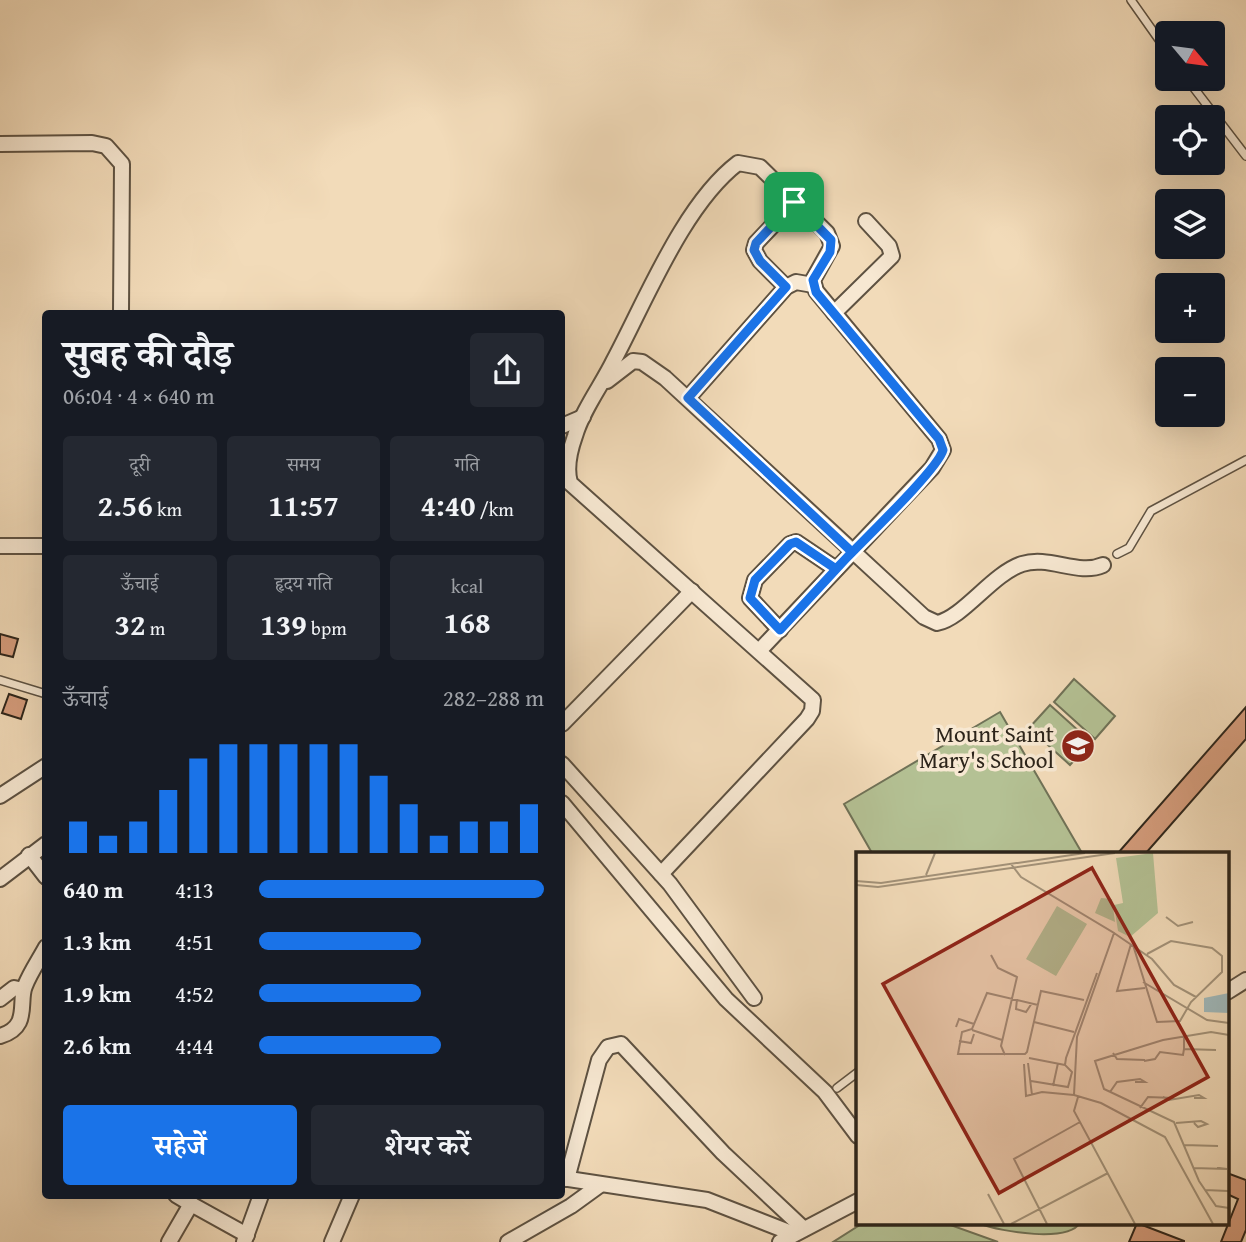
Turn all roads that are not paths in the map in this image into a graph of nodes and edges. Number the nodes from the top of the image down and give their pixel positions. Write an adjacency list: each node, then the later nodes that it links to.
1 (1131, 0): 2 (lane)
2 (1155, 34)
3 (1196, 91): 5 (lane)
4 (0, 144): 10 (street)
5 (1246, 156)
6 (794, 202): 8 (street); 9 (street); 12 (street)
7 (866, 221): 11 (street)
8 (813, 285): 9 (street); 11 (street)
9 (786, 287): 13 (street)
10 (121, 310)
11 (834, 313): 21 (street)
12 (600, 387): 13 (street); 14 (street)
13 (688, 398): 21 (street)
14 (583, 417): 15 (street); 16 (street)
15 (565, 425)
16 (566, 452): 18 (street)
17 (1246, 460): 22 (lane)
18 (565, 475): 25 (street)
19 (0, 546): 20 (street)
20 (42, 546)
21 (852, 552): 23 (street); 24 (street)
22 (1117, 554)
23 (1103, 565)
24 (836, 569): 26 (street); 26 (street)
25 (692, 591): 27 (street); 30 (street)
26 (780, 630): 27 (street)
27 (760, 650): 38 (street)
28 (0, 680): 29 (lane)
29 (42, 693)
30 (565, 721)
31 (565, 767): 38 (street)
32 (42, 769): 33 (street)
33 (0, 796)
34 (565, 807): 49 (street)
35 (42, 847): 36 (street)
36 (29, 855): 37 (street); 39 (street)
37 (42, 872)
38 (661, 874): 44 (street)
39 (0, 879)
40 (42, 954): 42 (street)
41 (1246, 981): 43 (street)
42 (23, 990): 45 (street); 46 (street)
43 (1228, 991)
44 (754, 998)
45 (0, 999)
46 (0, 1036)
47 (856, 1074): 48 (lane)
48 (837, 1088)
49 (856, 1133)
50 (565, 1176): 58 (street)
51 (565, 1179): 52 (street)
52 (600, 1185): 58 (street); 62 (street)
53 (183, 1199): 57 (street)
54 (260, 1199): 59 (street)
55 (350, 1199): 61 (street)
56 (856, 1202): 58 (street)
57 (191, 1204): 59 (street); 60 (street)
58 (799, 1232): 63 (street)
59 (246, 1239)
60 (169, 1242)
61 (332, 1242)
62 (508, 1242)
63 (780, 1242)

